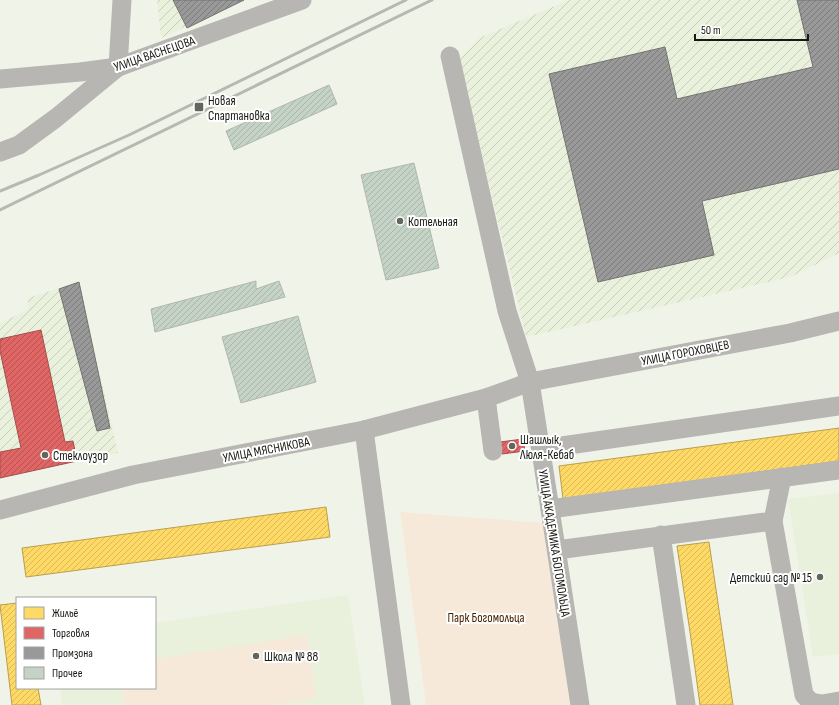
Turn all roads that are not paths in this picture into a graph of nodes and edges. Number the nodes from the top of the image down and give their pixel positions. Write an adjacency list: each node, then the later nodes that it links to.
1 (122, 0): 4 (street)
2 (302, 0): 4 (street, УЛИЦА ВАСНЕЦОВА)
3 (450, 56): 8 (street, УЛИЦА АКАДЕМИКА БОГОМОЛЬЦА)
4 (118, 67): 5 (street, УЛИЦА ВАСНЕЦОВА); 6 (street)
5 (0, 79)
6 (0, 152)
7 (839, 321): 8 (street, УЛИЦА ГОРОХОВЦЕВ)
8 (530, 382): 9 (street, УЛИЦА МЯСНИКОВА); 12 (street, УЛИЦА АКАДЕМИКА БОГОМОЛЬЦА)
9 (486, 398): 11 (street, УЛИЦА МЯСНИКОВА); 13 (street)
10 (839, 406): 12 (street)
11 (364, 430): 17 (street, УЛИЦА МЯСНИКОВА); 22 (street)
12 (540, 448): 16 (street, УЛИЦА АКАДЕМИКА БОГОМОЛЬЦА)
13 (493, 451)
14 (839, 470): 15 (street)
15 (782, 477): 16 (street); 18 (street)
16 (550, 509): 20 (street, УЛИЦА АКАДЕМИКА БОГОМОЛЬЦА)
17 (0, 510)
18 (773, 520): 19 (street); 21 (street)
19 (661, 535): 20 (street); 24 (street)
20 (557, 550): 23 (street, УЛИЦА АКАДЕМИКА БОГОМОЛЬЦА)
21 (839, 702)
22 (401, 705)
23 (580, 705)
24 (686, 705)

